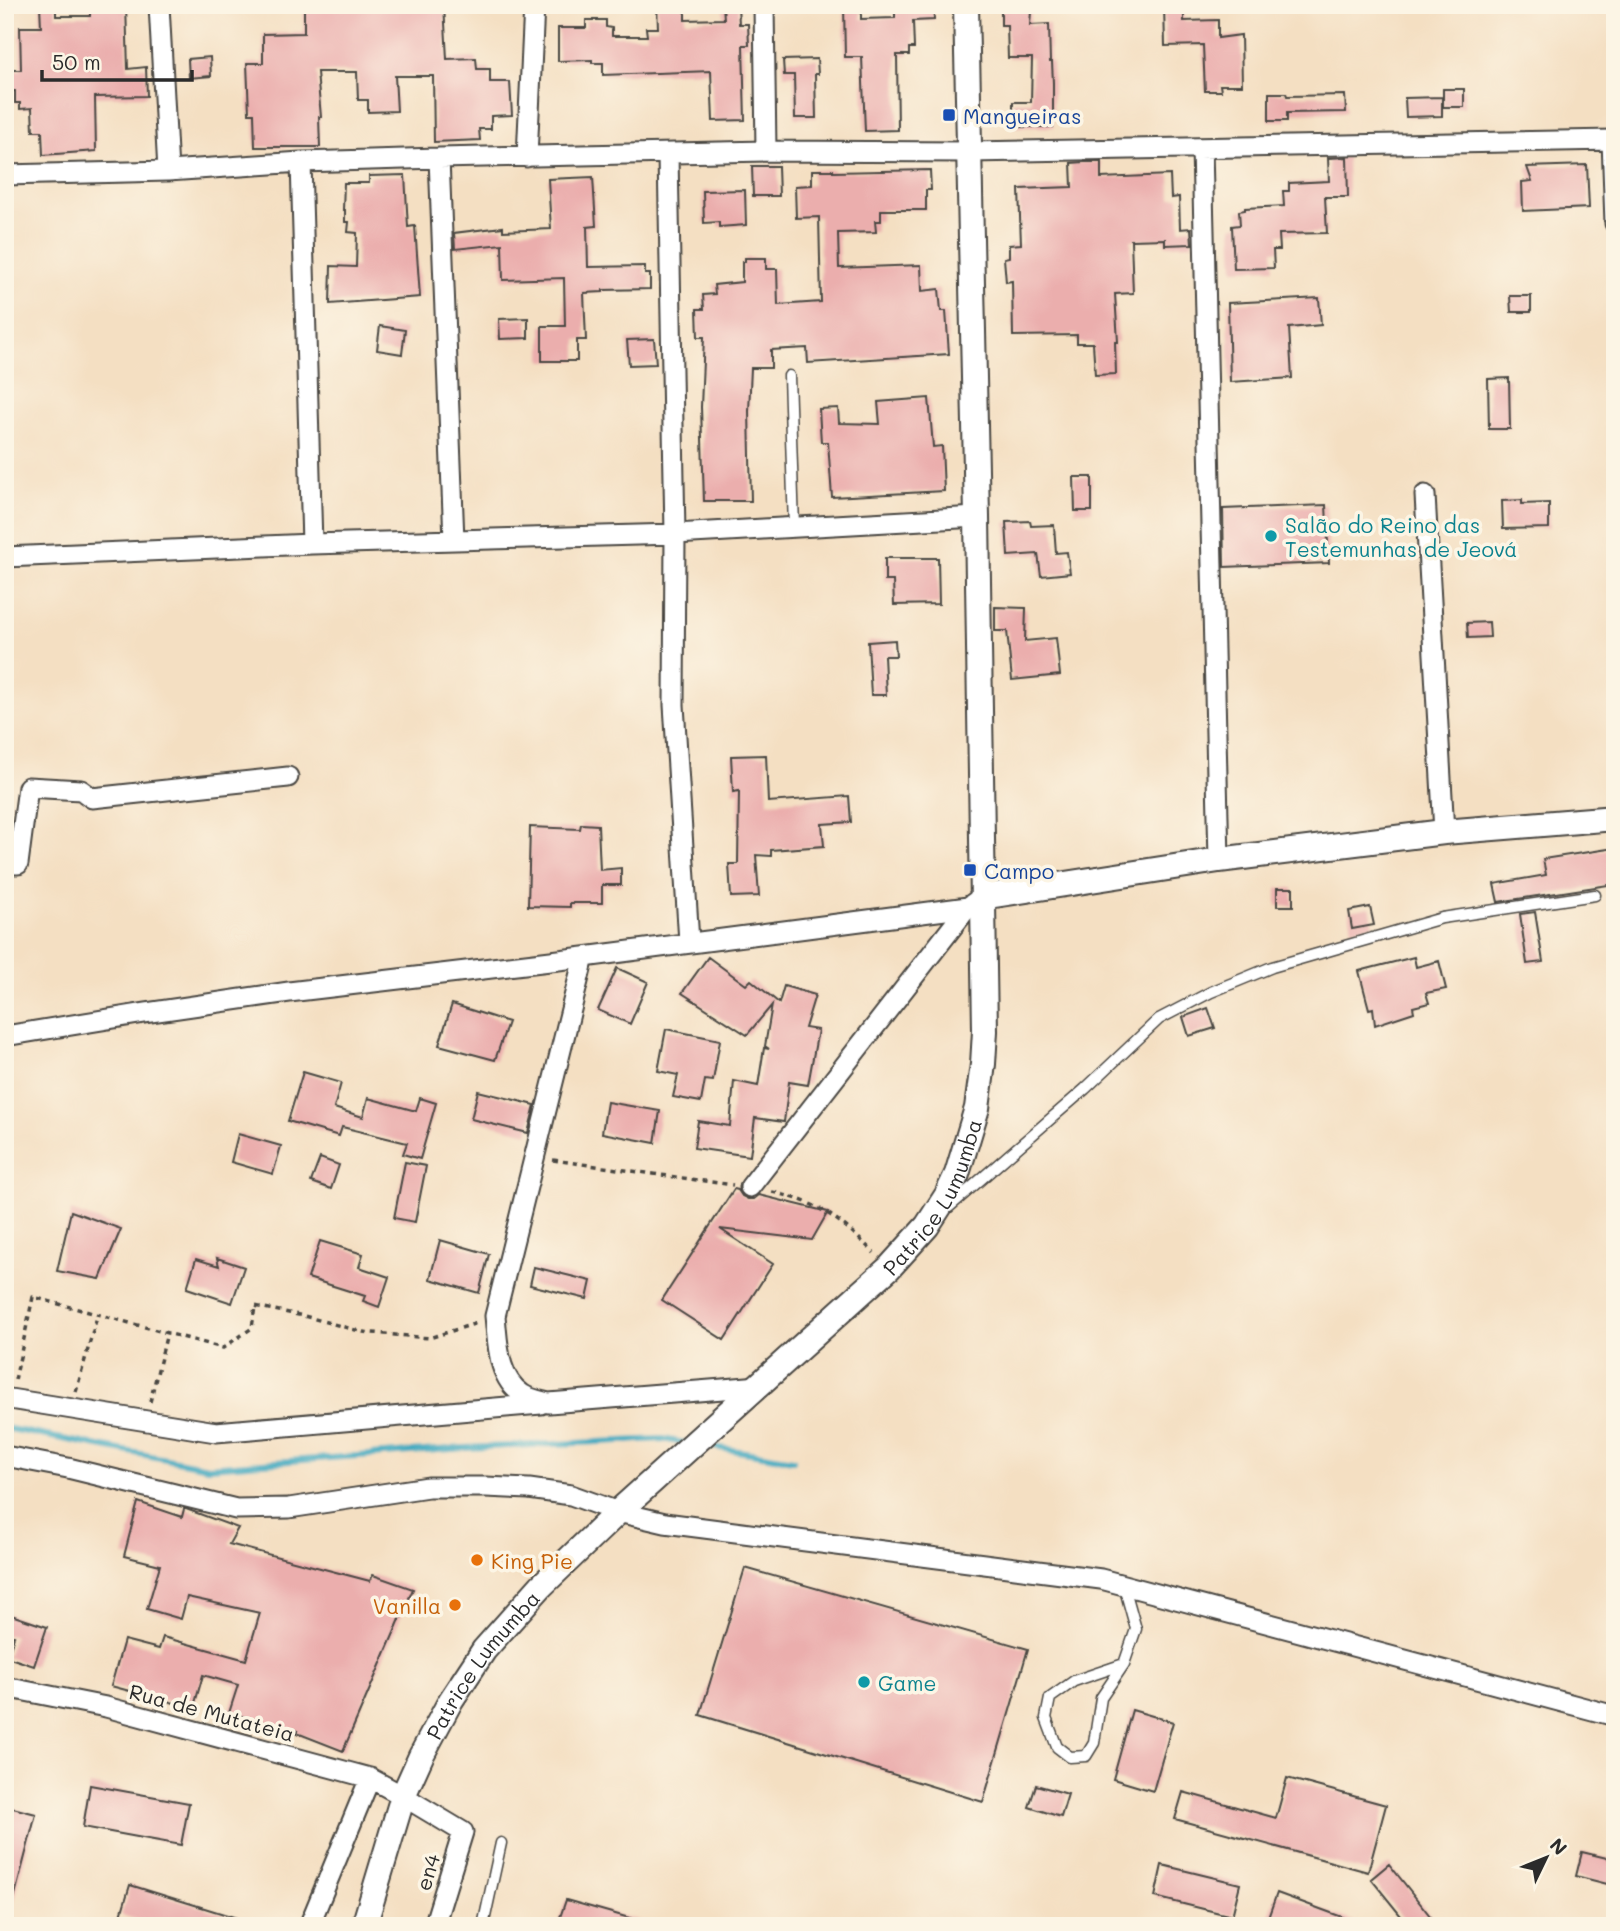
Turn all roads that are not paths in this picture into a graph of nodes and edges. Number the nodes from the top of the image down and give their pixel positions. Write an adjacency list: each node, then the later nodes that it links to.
1 (159, 5): 13 (street)
2 (534, 5): 10 (street)
3 (764, 5): 7 (street)
4 (966, 5): 8 (street, Patrice Lumumba)
5 (1613, 140): 6 (street); 15 (street)
6 (1202, 148): 8 (street); 27 (street)
7 (766, 151): 8 (street); 9 (street)
8 (970, 152): 18 (street, Patrice Lumumba)
9 (668, 155): 10 (street); 20 (street)
10 (527, 157): 11 (street)
11 (439, 159): 12 (street); 21 (street)
12 (301, 162): 13 (street); 22 (street)
13 (168, 171): 14 (street)
14 (5, 175)
15 (1615, 223)
16 (789, 376): 19 (lane)
17 (1425, 495): 26 (street)
18 (977, 517): 19 (street); 30 (street, Patrice Lumumba)
19 (794, 527): 20 (street)
20 (675, 534): 21 (street); 31 (street)
21 (454, 540): 22 (street)
22 (312, 544): 23 (street)
23 (5, 557)
24 (288, 778): 28 (street)
25 (1615, 818): 26 (street)
26 (1444, 832): 27 (street)
27 (1219, 860): 30 (street)
28 (5, 864)
29 (1595, 895): 35 (lane)
30 (975, 902): 31 (street); 34 (street); 35 (street, Patrice Lumumba)
31 (689, 942): 32 (street)
32 (584, 957): 33 (street); 38 (street)
33 (5, 1036)
34 (750, 1187)
35 (925, 1228): 36 (street, Patrice Lumumba)
36 (760, 1386): 38 (street); 40 (street, Patrice Lumumba)
37 (10, 1399): 38 (street)
38 (549, 1403)
39 (5, 1456): 40 (street)
40 (618, 1512): 41 (street); 46 (street, Patrice Lumumba)
41 (1124, 1585): 42 (lane); 44 (street)
42 (1124, 1664): 42 (lane)
43 (5, 1687): 45 (street, Rua de Mutateia)
44 (1615, 1716)
45 (370, 1778): 46 (street, Rua de Mutateia); 49 (street)
46 (403, 1796): 47 (street, Rua de Mutateia); 50 (street, Patrice Lumumba)
47 (463, 1832): 51 (street, en4)
48 (501, 1843): 52 (lane)
49 (309, 1926)
50 (363, 1926)
51 (434, 1926)
52 (483, 1926)

